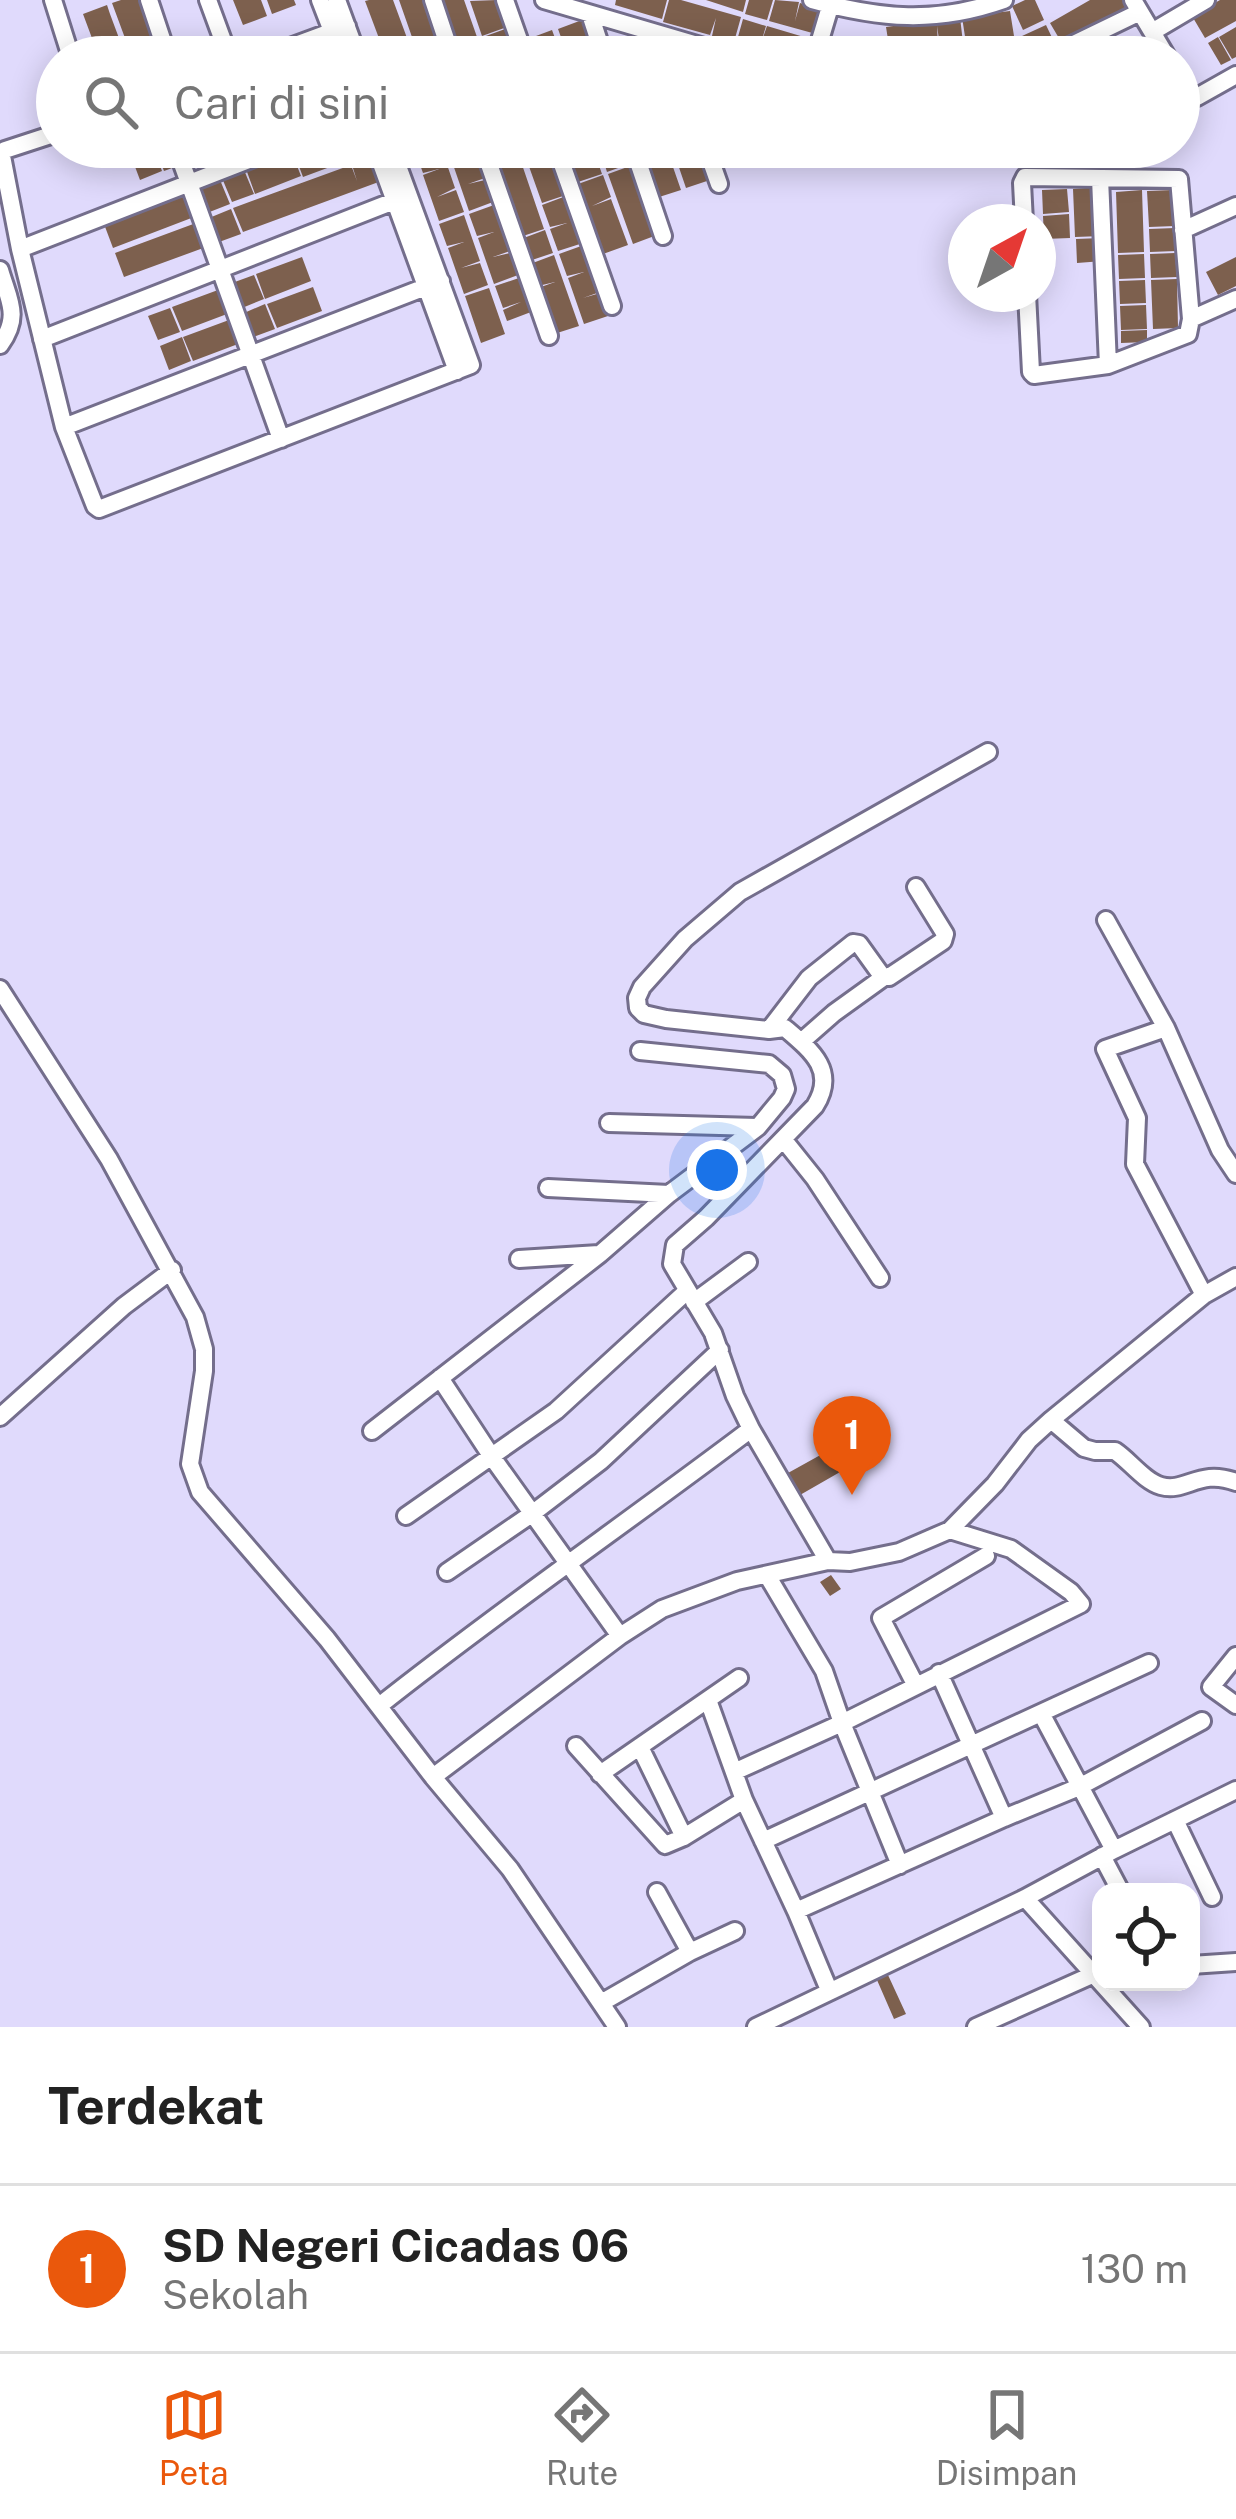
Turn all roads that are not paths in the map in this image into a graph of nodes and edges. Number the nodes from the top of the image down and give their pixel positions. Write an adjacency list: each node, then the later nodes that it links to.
1 (52, 0): 18 (street)
2 (148, 0): 19 (street)
3 (208, 0): 20 (street)
4 (320, 0): 15 (street)
5 (338, 0): 15 (street)
6 (433, 0): 24 (street)
7 (505, 0): 25 (street)
8 (544, 0): 14 (street)
9 (812, 0): 12 (street)
10 (1004, 0): 12 (street)
11 (1206, 0): 16 (street)
12 (831, 3): 28 (street)
13 (1136, 6): 16 (street); 29 (street)
14 (590, 14): 17 (street); 26 (street)
15 (339, 28): 21 (street); 22 (street); 23 (street)
16 (1152, 32): 30 (street)
17 (665, 35): 27 (street)
18 (64, 36)
19 (161, 36)
20 (221, 36)
21 (318, 36)
22 (340, 36)
23 (344, 36)
24 (445, 36)
25 (518, 36)
26 (597, 36)
27 (668, 36)
28 (821, 36)
29 (1084, 36)
30 (1154, 36)
31 (1236, 75): 32 (street)
32 (1200, 93)
33 (36, 141): 50 (street)
34 (184, 168): 43 (street)
35 (228, 168): 43 (street)
36 (383, 168): 45 (street)
37 (398, 168): 53 (street)
38 (489, 168): 58 (street)
39 (563, 168): 55 (street)
40 (640, 168): 49 (street)
41 (713, 168): 44 (street)
42 (1100, 178): 46 (street); 48 (street); 62 (street)
43 (189, 183): 50 (street); 52 (street)
44 (719, 184)
45 (394, 201): 52 (street); 53 (street)
46 (1023, 204)
47 (1236, 206): 48 (street)
48 (1184, 230): 57 (street)
49 (663, 236)
50 (20, 249): 59 (street)
51 (0, 270): 60 (street)
52 (220, 270): 59 (street); 61 (street)
53 (434, 284): 61 (street); 64 (street)
54 (1236, 299): 57 (street)
55 (612, 306)
56 (1028, 312): 62 (street)
57 (1191, 319): 62 (street)
58 (549, 336)
59 (43, 339): 63 (street)
60 (0, 345)
61 (251, 355): 63 (street); 64 (street)
62 (1108, 365)
63 (64, 427): 64 (street)
64 (281, 439)
65 (988, 752): 71 (street)
66 (916, 887): 68 (street)
67 (1106, 920): 70 (street)
68 (884, 977): 71 (street); 72 (street)
69 (0, 989): 83 (street)
70 (1166, 1028): 77 (street); 86 (street)
71 (769, 1030): 72 (street)
72 (801, 1042): 76 (street)
73 (640, 1051): 75 (street)
74 (609, 1123): 75 (street)
75 (758, 1127): 79 (street)
76 (783, 1138): 85 (street); 87 (street)
77 (1236, 1174)
78 (548, 1188): 79 (street)
79 (668, 1194): 80 (street)
80 (600, 1254): 81 (street); 89 (street)
81 (519, 1258)
82 (748, 1262): 87 (street)
83 (172, 1270): 90 (street); 112 (street)
84 (1236, 1277): 86 (street)
85 (880, 1278)
86 (1204, 1295): 91 (street)
87 (690, 1297): 88 (street); 94 (street)
88 (720, 1350): 92 (street); 96 (street)
89 (440, 1378): 93 (street); 94 (street)
90 (0, 1417)
91 (1051, 1420): 95 (street); 98 (street)
92 (751, 1429): 100 (street); 101 (street)
93 (372, 1431)
94 (492, 1456): 96 (street); 97 (street)
95 (1236, 1482)
96 (532, 1513): 100 (street); 102 (street)
97 (406, 1516)
98 (950, 1530): 101 (street); 107 (street)
99 (986, 1556): 109 (street)
100 (568, 1562): 104 (street); 112 (street)
101 (828, 1562): 103 (street)
102 (447, 1572)
103 (767, 1575): 104 (street); 115 (street)
104 (620, 1636): 121 (street)
105 (1236, 1656): 111 (street)
106 (1149, 1663): 113 (street)
107 (938, 1672): 109 (street); 118 (street)
108 (739, 1678): 110 (street)
109 (916, 1684): 115 (street)
110 (708, 1700): 117 (street); 119 (street)
111 (1236, 1705)
112 (379, 1706): 121 (street)
113 (1042, 1715): 118 (street); 122 (street)
114 (1202, 1721): 122 (street)
115 (842, 1723): 119 (street); 124 (street)
116 (576, 1746): 120 (street)
117 (640, 1747): 120 (street); 128 (street)
118 (970, 1747): 124 (street); 126 (street)
119 (734, 1772): 125 (street)
120 (600, 1774): 128 (street)
121 (433, 1777): 145 (street)
122 (1079, 1787): 126 (street); 130 (street)
123 (1236, 1790): 127 (street)
124 (868, 1791): 129 (street); 131 (street)
125 (744, 1799): 128 (street); 129 (street)
126 (1004, 1818): 131 (street)
127 (1175, 1820): 130 (street); 134 (street)
128 (684, 1837)
129 (763, 1841): 136 (street)
130 (1108, 1853): 132 (street); 135 (street)
131 (900, 1865): 136 (street)
132 (1117, 1883)
133 (657, 1892): 138 (street)
134 (1212, 1897)
135 (1025, 1898): 141 (street); 143 (street)
136 (796, 1910): 143 (street)
137 (735, 1931): 138 (street)
138 (690, 1952): 145 (street)
139 (1236, 1962): 140 (street)
140 (1200, 1965)
141 (1092, 1970)
142 (1092, 1976): 148 (street)
143 (829, 1990): 147 (street)
144 (1111, 1991): 149 (street)
145 (601, 2003): 146 (street)
146 (617, 2027)
147 (756, 2027)
148 (976, 2027)
149 (1141, 2027)

